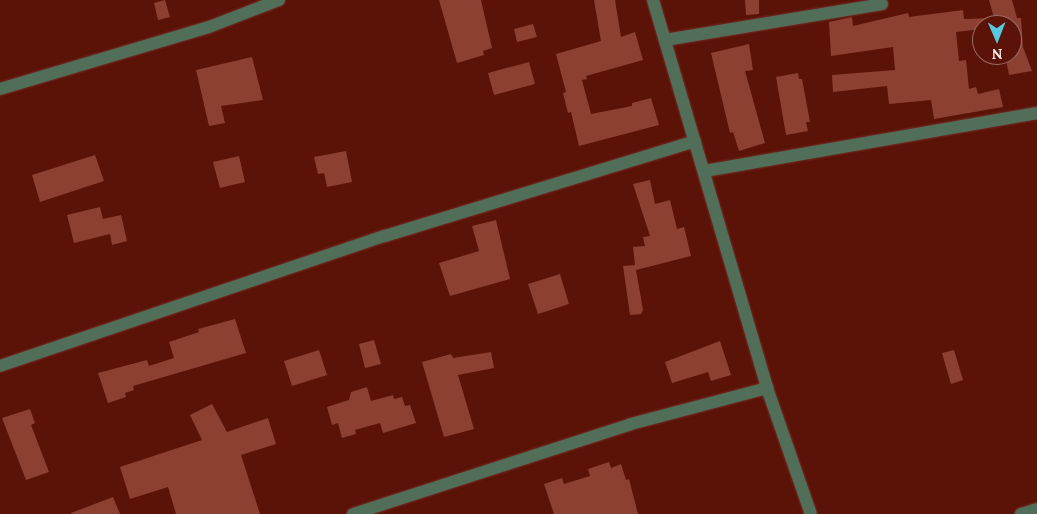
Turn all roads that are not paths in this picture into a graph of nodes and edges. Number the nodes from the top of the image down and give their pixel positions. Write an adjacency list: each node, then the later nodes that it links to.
1 (279, 0): 5 (street)
2 (653, 0): 4 (street)
3 (882, 4): 4 (street)
4 (665, 40): 7 (street)
5 (0, 89)
6 (1037, 113): 8 (street)
7 (695, 141): 8 (street); 9 (street)
8 (706, 171): 10 (street)
9 (0, 366)
10 (767, 388): 12 (street); 13 (street)
11 (1037, 509): 14 (street)
12 (353, 514)
13 (811, 514)
14 (1021, 514)

